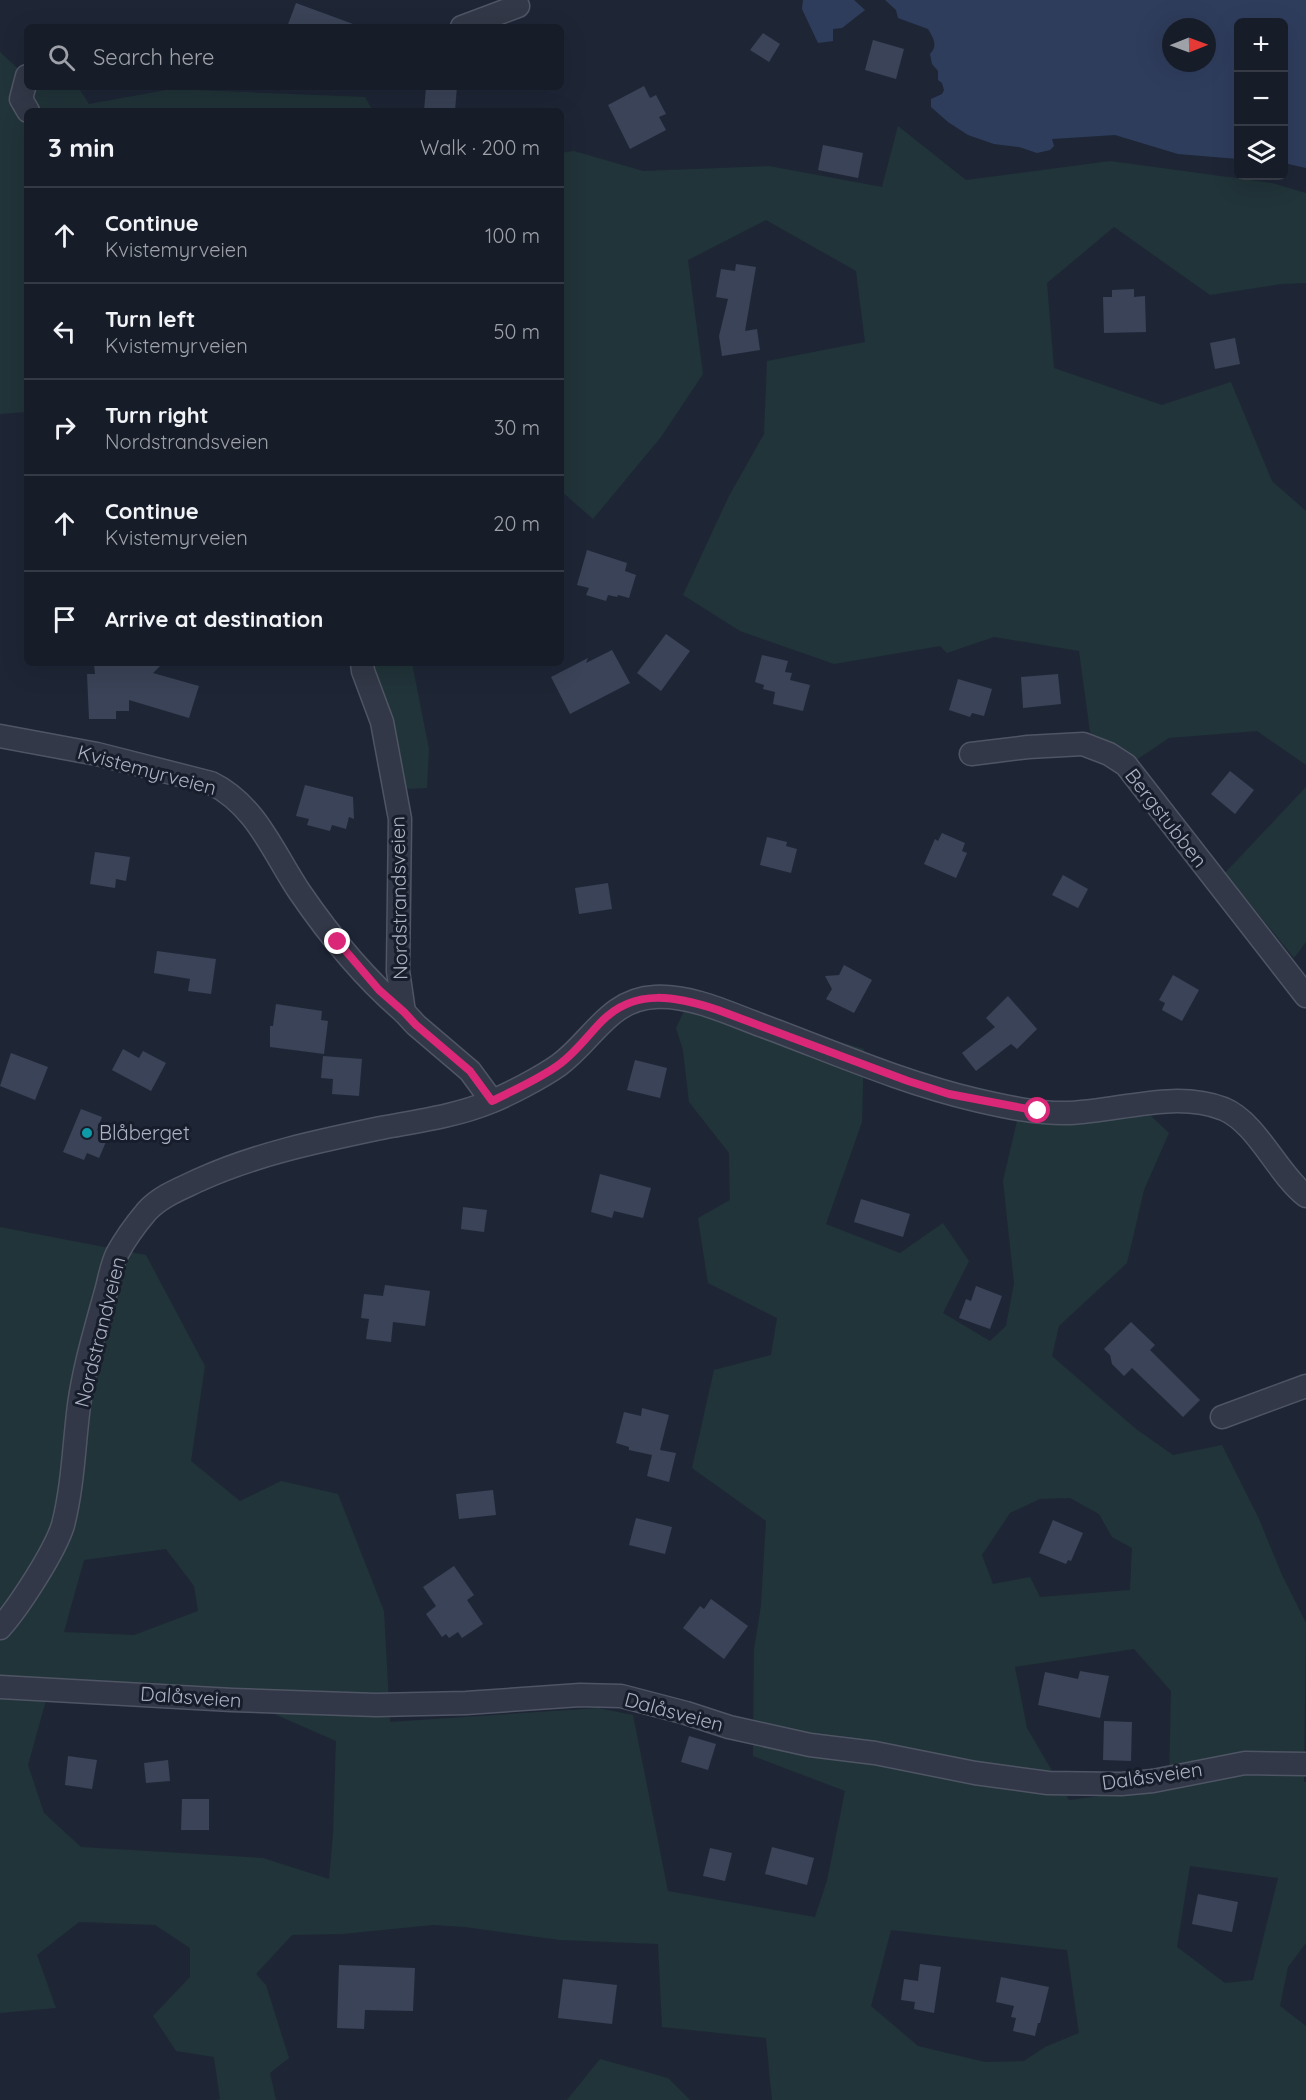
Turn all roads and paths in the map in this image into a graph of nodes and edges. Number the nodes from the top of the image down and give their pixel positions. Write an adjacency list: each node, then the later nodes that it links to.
1 (518, 6): 2 (street)
2 (470, 24)
3 (24, 85): 4 (street)
4 (26, 108)
5 (362, 666): 9 (street, Nordstrandsveien)
6 (0, 736): 9 (street, Kvistemyrveien)
7 (971, 754): 8 (street, Bergstubben)
8 (1306, 996)
9 (404, 1012): 10 (street)
10 (492, 1101): 11 (street); 14 (street, Nordstrandveien)
11 (1306, 1196)
12 (1306, 1386): 13 (street)
13 (1222, 1417)
14 (0, 1628)
15 (0, 1687): 16 (street, Dalåsveien)
16 (1306, 1764)

